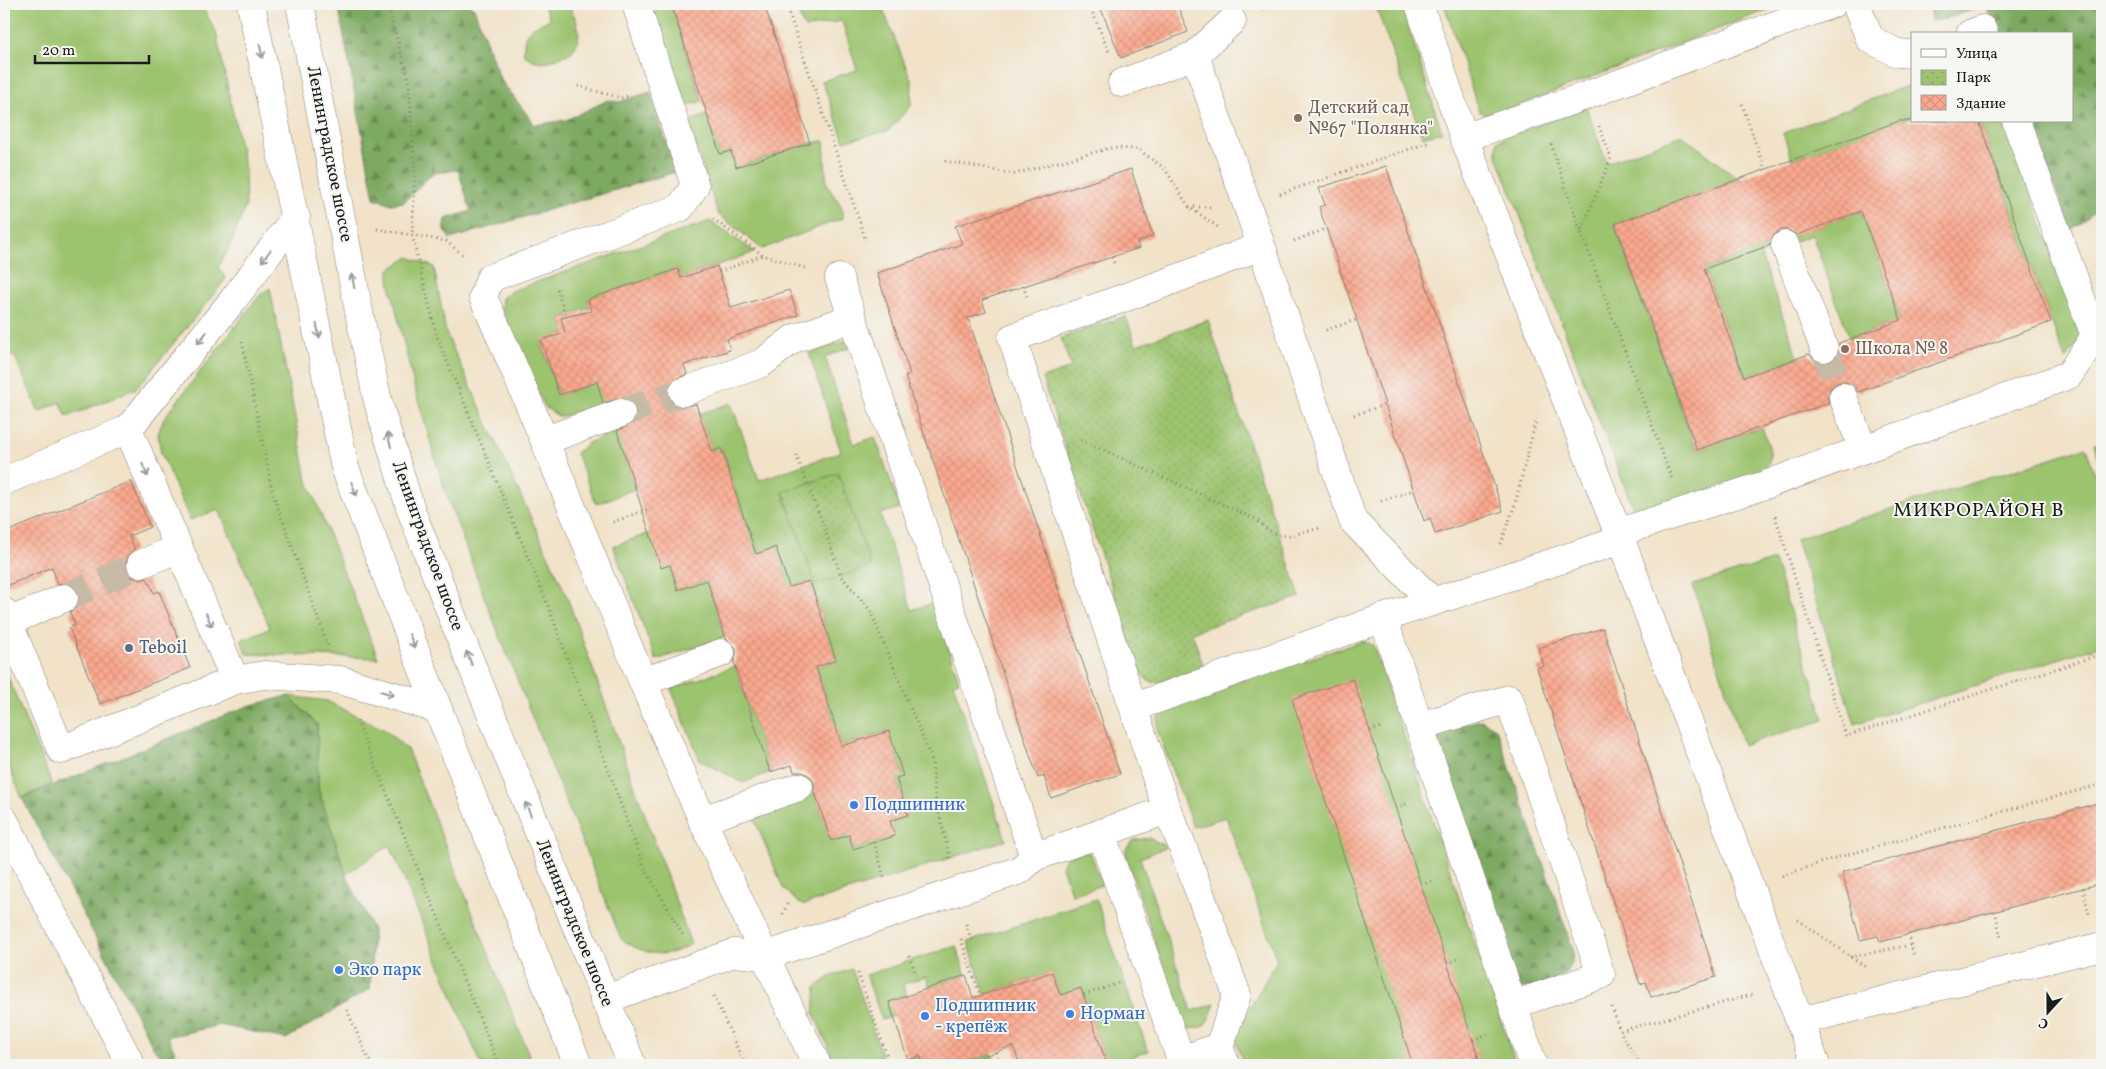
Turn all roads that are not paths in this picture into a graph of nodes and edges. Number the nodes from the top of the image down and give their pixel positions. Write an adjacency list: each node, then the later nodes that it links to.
1 (251, 4): 13 (main road, one-way to 13)
2 (300, 4): 47 (main road, Ленинградское шоссе, one-way to 2)
3 (636, 4): 23 (main road)
4 (1419, 4): 12 (main road)
5 (1832, 4): 12 (main road)
6 (1856, 4): 8 (main road)
7 (1232, 21): 9 (main road)
8 (1911, 54)
9 (1195, 55): 10 (main road); 15 (main road)
10 (1122, 82)
11 (2016, 122): 24 (main road)
12 (1463, 134): 26 (main road)
13 (296, 217): 22 (main road, one-way to 22); 37 (main road, one-way to 37)
14 (1785, 245): 18 (main road)
15 (1257, 251): 30 (main road); 36 (main road)
16 (839, 278): 17 (main road)
17 (852, 318): 19 (main road); 44 (main road)
18 (1824, 348)
19 (684, 392)
20 (1843, 398): 24 (main road)
21 (620, 413): 23 (main road)
22 (128, 429): 25 (main road); 27 (main road, one-way to 27)
23 (546, 440): 35 (main road)
24 (1863, 450): 26 (main road)
25 (4, 481)
26 (1619, 536): 30 (main road); 49 (main road)
27 (179, 548): 28 (main road); 34 (main road, one-way to 34)
28 (141, 564)
29 (64, 598): 31 (main road)
30 (1433, 602): 32 (main road)
31 (6, 617): 34 (main road)
32 (1384, 618): 36 (main road); 38 (main road)
33 (721, 653): 35 (main road)
34 (235, 680): 37 (main road, one-way to 37)
35 (643, 682): 42 (main road)
36 (1135, 707): 40 (main road)
37 (438, 709): 53 (main road)
38 (1420, 726): 48 (main road); 48 (main road)
39 (799, 787): 42 (main road)
40 (1168, 810): 43 (main road); 50 (main road)
41 (4, 820): 52 (main road)
42 (702, 820): 46 (main road)
43 (1101, 833): 44 (main road); 51 (main road)
44 (1034, 857): 46 (main road)
45 (2102, 946): 49 (main road)
46 (765, 956): 47 (main road); 55 (main road)
47 (604, 1000): 54 (main road, Ленинградское шоссе)
48 (1513, 1005): 56 (main road)
49 (1800, 1020): 57 (main road)
50 (1223, 1056): 51 (main road)
51 (1173, 1063)
52 (131, 1065)
53 (578, 1065)
54 (632, 1065)
55 (817, 1065)
56 (1533, 1065)
57 (1816, 1065)

